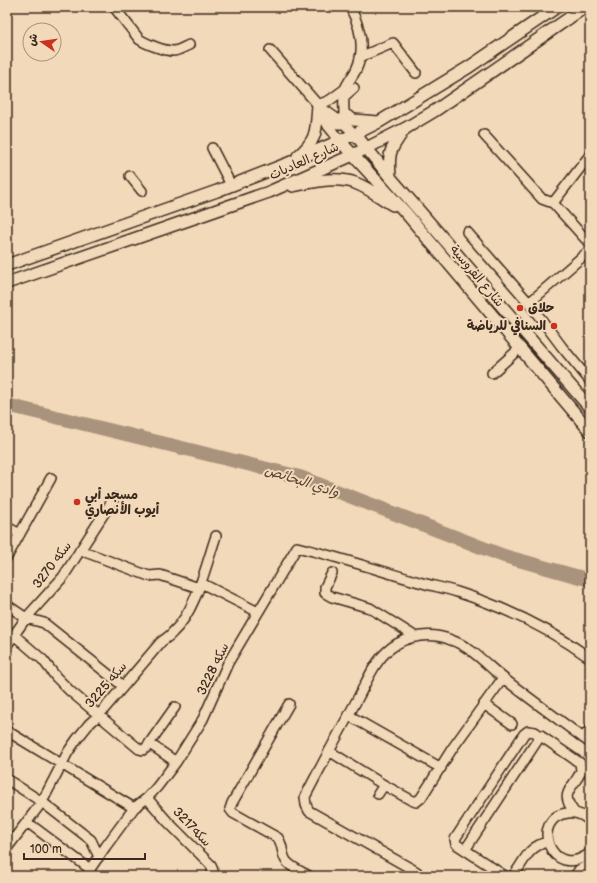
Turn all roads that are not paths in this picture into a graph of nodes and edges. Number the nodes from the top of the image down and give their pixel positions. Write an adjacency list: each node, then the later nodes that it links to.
1 (114, 7): 5 (street)
2 (350, 7): 7 (street)
3 (557, 7): 13 (main road, شارع العاديات)
4 (585, 7): 14 (main road, شارع العاديات)
5 (189, 45)
6 (270, 50): 10 (street)
7 (360, 56): 8 (street); 9 (street)
8 (416, 72)
9 (348, 91): 10 (street); 11 (street)
10 (318, 105): 11 (street); 12 (street); 22 (main road)
11 (345, 119): 12 (street); 13 (main road); 15 (street)
12 (326, 121): 17 (street)
13 (379, 122): 15 (main road, شارع العاديات)
14 (406, 128): 18 (main road, شارع العاديات); 24 (main road)
15 (355, 134): 17 (main road, شارع العاديات); 18 (main road, شارع الفروسية)
16 (484, 135): 28 (street)
17 (340, 141): 20 (main road, شارع الفروسية); 22 (main road, شارع العاديات)
18 (367, 147): 20 (main road, شارع العاديات); 24 (main road, شارع الفروسية)
19 (212, 148): 25 (street)
20 (353, 155): 27 (main road, شارع العاديات); 29 (main road, شارع الفروسية)
21 (590, 155): 28 (street)
22 (291, 162): 25 (main road, شارع العاديات)
23 (130, 176): 26 (street)
24 (390, 177): 39 (main road, شارع الفروسية)
25 (230, 185): 33 (main road, شارع العاديات)
26 (142, 191)
27 (269, 192): 29 (main road); 34 (main road, شارع العاديات)
28 (553, 203): 31 (street)
29 (406, 213): 36 (main road, شارع الفروسية)
30 (467, 232): 35 (street)
31 (590, 244)
32 (590, 250): 35 (street)
33 (7, 266)
34 (7, 283)
35 (529, 303): 38 (street)
36 (520, 348): 37 (street); 40 (main road, شارع الفروسية)
37 (492, 373)
38 (590, 381)
39 (590, 408)
40 (590, 431)
41 (51, 478): 44 (street)
42 (114, 498): 46 (street, سكه 3270)
43 (7, 527): 44 (street)
44 (20, 534): 47 (street)
45 (216, 536): 49 (street, سكه 3225)
46 (80, 550): 49 (street); 52 (street, سكه 3270)
47 (7, 557)
48 (332, 573): 54 (street)
49 (200, 586): 51 (street); 58 (street, سكه 3225)
50 (7, 605): 52 (street)
51 (258, 612): 56 (street, سكه 3228); 71 (street, سكه 3228)
52 (26, 618): 53 (street, سكه 3270); 58 (street)
53 (14, 635): 55 (street, سكه 3270); 62 (street)
54 (416, 637): 57 (street); 63 (street)
55 (7, 645)
56 (590, 658)
57 (503, 678): 60 (street); 68 (street)
58 (123, 686): 62 (street, سكه 3225)
59 (289, 704): 92 (street)
60 (484, 704): 64 (street); 73 (street)
61 (175, 707): 69 (street)
62 (100, 715): 69 (street); 72 (street, سكه 3225)
63 (348, 715): 70 (street); 73 (street)
64 (512, 724)
65 (590, 729): 68 (street)
66 (7, 730): 72 (street)
67 (541, 735): 80 (street); 85 (street); 85 (street)
68 (586, 740)
69 (150, 744): 71 (street)
70 (329, 751): 75 (street); 89 (street)
71 (176, 762): 77 (street, سكه 3228)
72 (62, 764): 78 (street, سكه 3225); 79 (street)
73 (441, 768): 75 (street)
74 (7, 780): 78 (street)
75 (384, 784): 76 (street)
76 (378, 794)
77 (147, 798): 79 (street, سكه 3228); 91 (street, سكه3217)
78 (42, 802): 81 (street, سكه 3225); 86 (street)
79 (134, 808): 86 (street, سكه 3228)
80 (574, 813): 82 (street); 83 (street)
81 (27, 822): 84 (street, سكه 3225); 88 (street)
82 (590, 822)
83 (547, 842): 87 (street); 94 (street)
84 (7, 848)
85 (465, 850): 93 (street)
86 (99, 857): 88 (street, سكه 3228)
87 (588, 859): 90 (street)
88 (91, 872)
89 (417, 872)
90 (577, 873)
91 (211, 876)
92 (309, 876)
93 (506, 876)
94 (513, 876)

